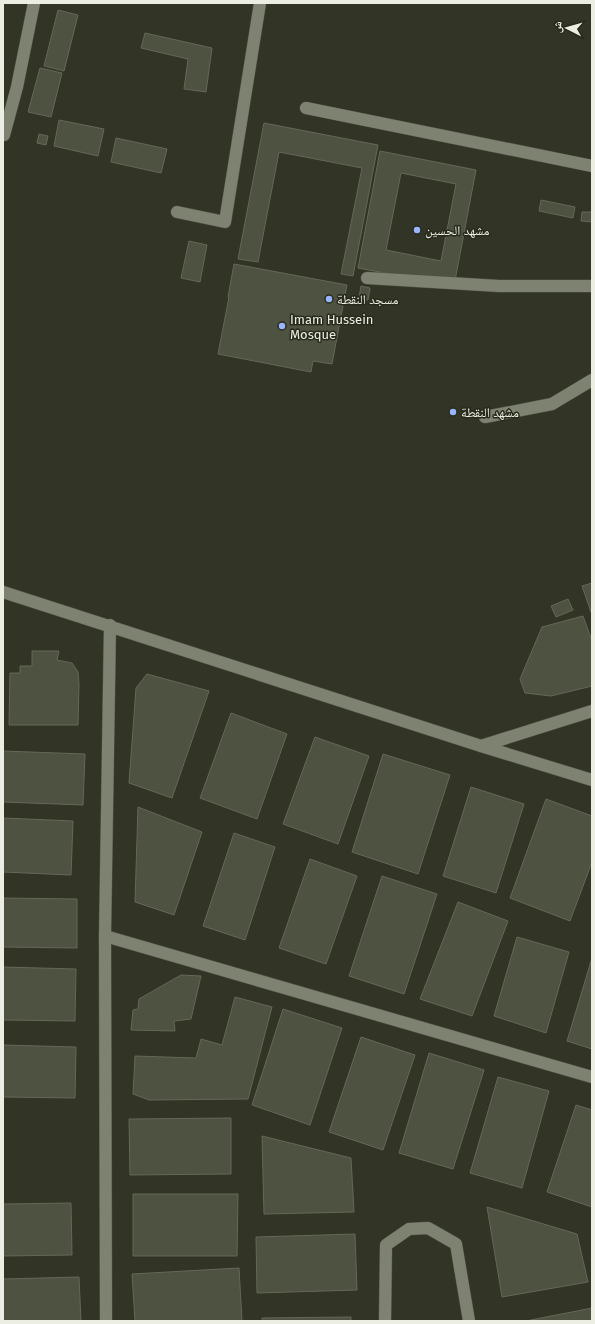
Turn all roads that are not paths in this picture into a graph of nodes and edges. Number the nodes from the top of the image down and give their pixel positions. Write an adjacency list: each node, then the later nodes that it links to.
1 (34, 3): 4 (street)
2 (260, 3): 6 (street)
3 (306, 108): 5 (street)
4 (4, 135)
5 (592, 166)
6 (177, 212)
7 (367, 278): 8 (street)
8 (592, 286)
9 (592, 380): 10 (street)
10 (485, 417)
11 (3, 592): 12 (street)
12 (110, 625): 14 (street); 16 (street)
13 (592, 710): 14 (street)
14 (481, 746): 15 (street)
15 (592, 780)
16 (105, 936): 17 (street); 18 (street)
17 (592, 1077)
18 (106, 1321)
19 (385, 1321): 20 (street)
20 (469, 1321)

